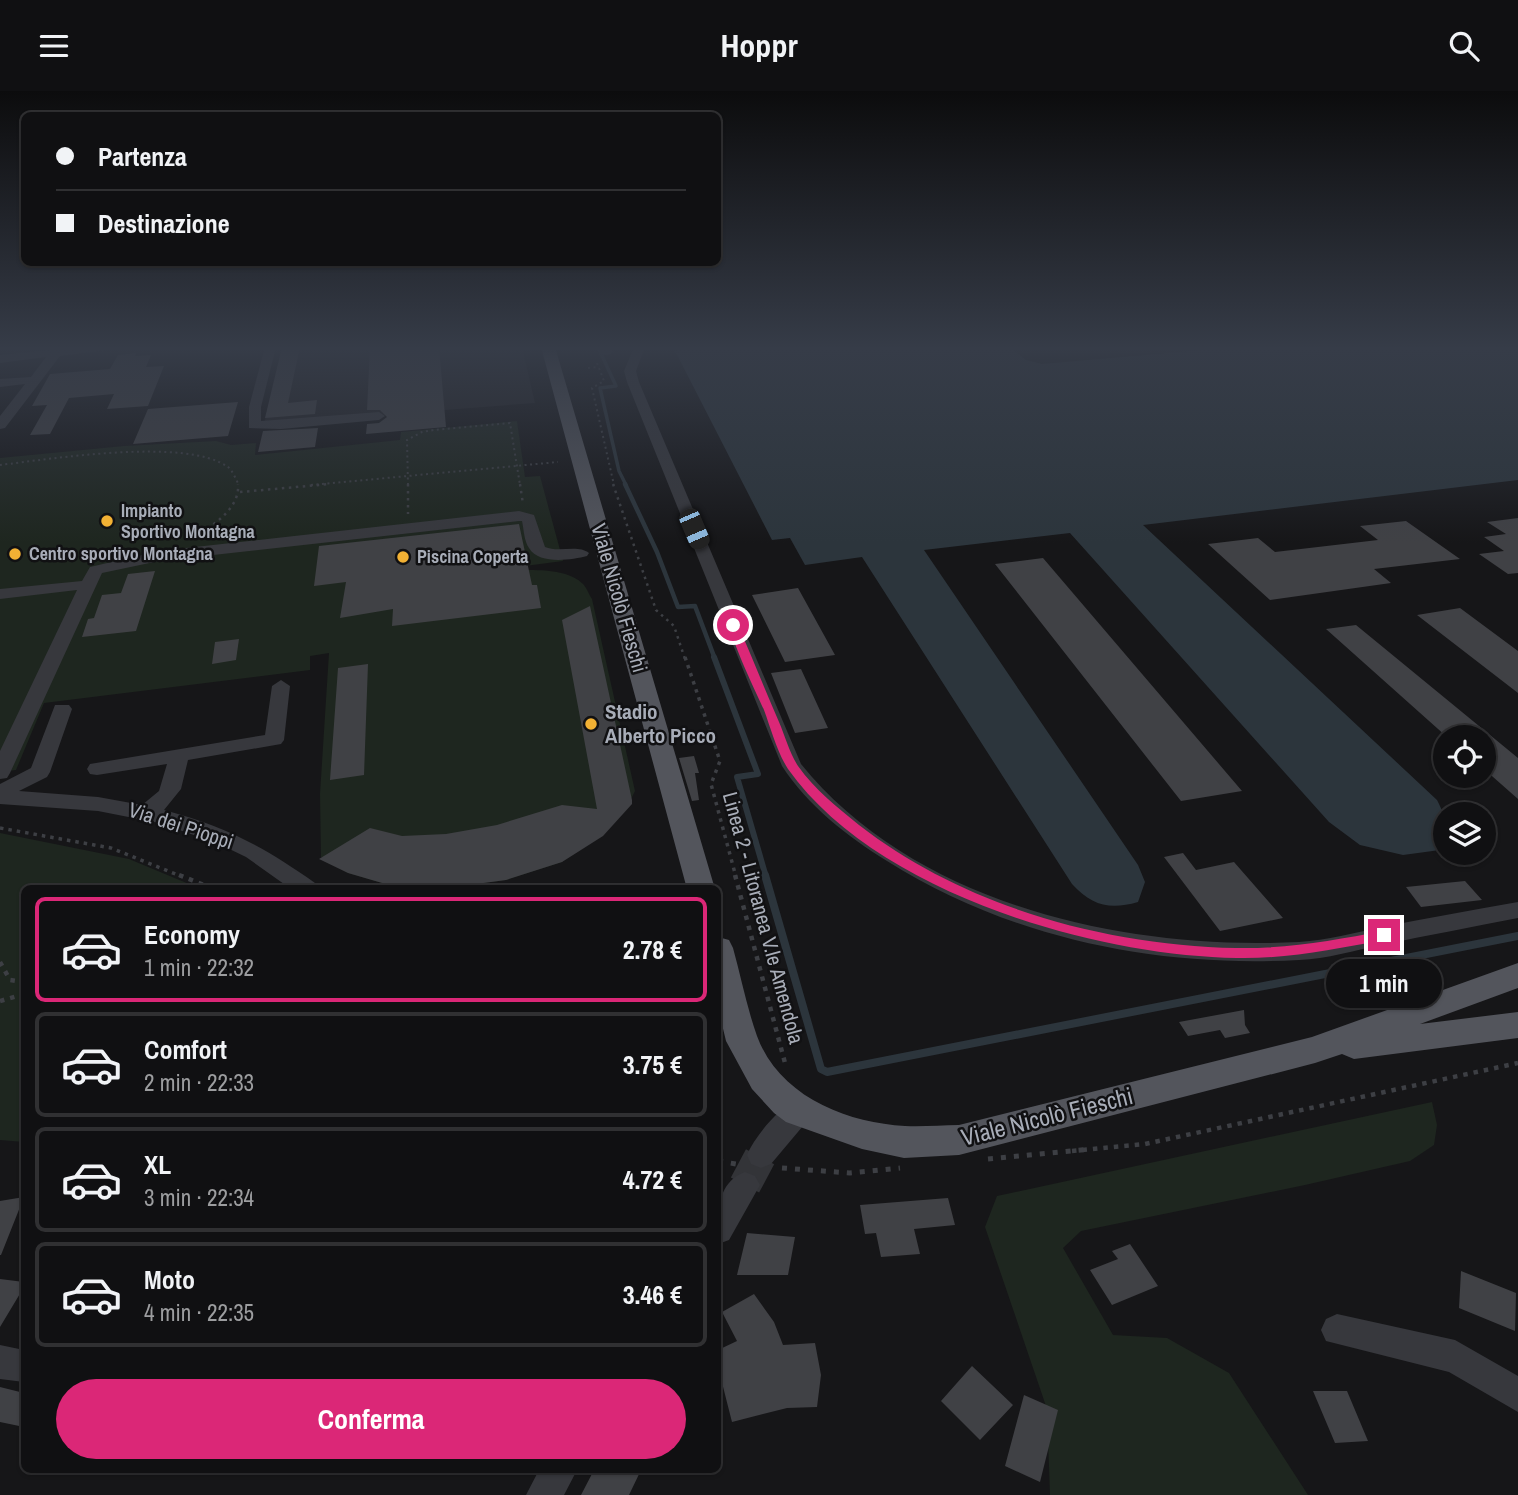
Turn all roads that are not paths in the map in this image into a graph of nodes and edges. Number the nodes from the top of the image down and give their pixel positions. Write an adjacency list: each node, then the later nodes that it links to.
1 (255, 413): 4 (street)
2 (566, 413): 16 (main road, Viale Nicolò Fieschi)
3 (646, 413): 17 (street)
4 (379, 415)
5 (581, 553): 6 (street)
6 (87, 586): 7 (street); 12 (street)
7 (0, 594)
8 (281, 686): 10 (street)
9 (62, 709): 13 (street)
10 (179, 756): 11 (street); 14 (street)
11 (97, 769)
12 (0, 773)
13 (0, 795): 14 (street, Via dei Pioppi)
14 (147, 811): 15 (street, Via dei Pioppi)
15 (301, 885)
16 (700, 885)
17 (1518, 910)
18 (1518, 975): 21 (main road, Viale Nicolò Fieschi)
19 (723, 991): 22 (main road, Viale Nicolò Fieschi)
20 (1518, 1025): 21 (main road, Viale Nicolò Fieschi)
21 (1314, 1050): 22 (main road, Viale Nicolò Fieschi)
22 (798, 1112): 23 (street)
23 (721, 1225)
24 (1337, 1330): 27 (street)
25 (0, 1362): 26 (street)
26 (21, 1366)
27 (1518, 1395)
28 (557, 1473): 29 (street)
29 (544, 1495)

